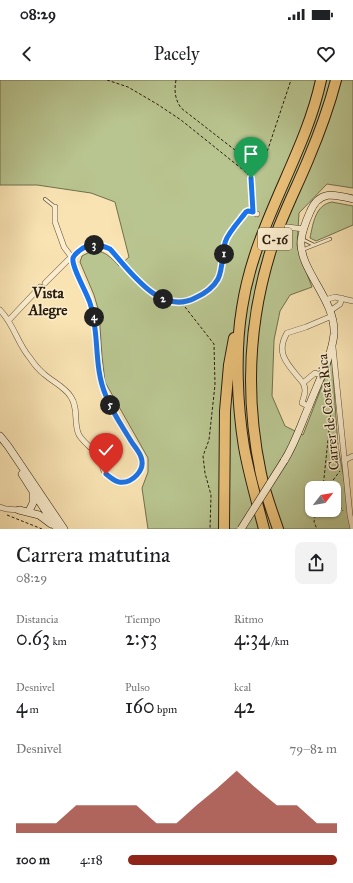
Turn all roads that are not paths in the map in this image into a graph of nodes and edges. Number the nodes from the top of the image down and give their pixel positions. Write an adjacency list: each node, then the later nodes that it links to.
1 (322, 80): 19 (highway, C-16)
2 (336, 80): 41 (highway, C-16)
3 (252, 192): 13 (street)
4 (353, 198): 8 (street)
5 (45, 199): 6 (lane)
6 (55, 207): 13 (street)
7 (287, 227): 8 (street)
8 (304, 229): 9 (street)
9 (302, 238): 11 (lane); 12 (street)
10 (330, 239): 11 (lane)
11 (314, 245): 12 (lane)
12 (302, 250): 17 (street)
13 (72, 258): 14 (street); 22 (street)
14 (45, 283)
15 (40, 287): 22 (street)
16 (342, 298): 17 (street); 18 (street); 21 (street)
17 (325, 300): 21 (street)
18 (353, 301)
19 (242, 309): 38 (highway); 40 (highway, C-16)
20 (0, 310): 22 (street)
21 (331, 313): 23 (street); 25 (street)
22 (9, 320)
23 (332, 341): 24 (street); 29 (street, Carrer de Costa Rica)
24 (321, 375): 25 (street); 26 (street)
25 (303, 383): 26 (street)
26 (308, 406): 39 (street, bridge)
27 (2, 439): 30 (street); 35 (street)
28 (353, 456): 29 (street)
29 (345, 460): 42 (street, Carrer de Costa Rica)
30 (33, 491): 31 (street); 33 (street)
31 (42, 505): 33 (street); 35 (street); 36 (street)
32 (1, 507): 34 (street)
33 (30, 509): 34 (street)
34 (19, 510): 36 (street)
35 (54, 514): 37 (street)
36 (57, 529)
37 (64, 529)
38 (224, 529)
39 (241, 529)
40 (264, 529)
41 (278, 529)
42 (353, 529)

